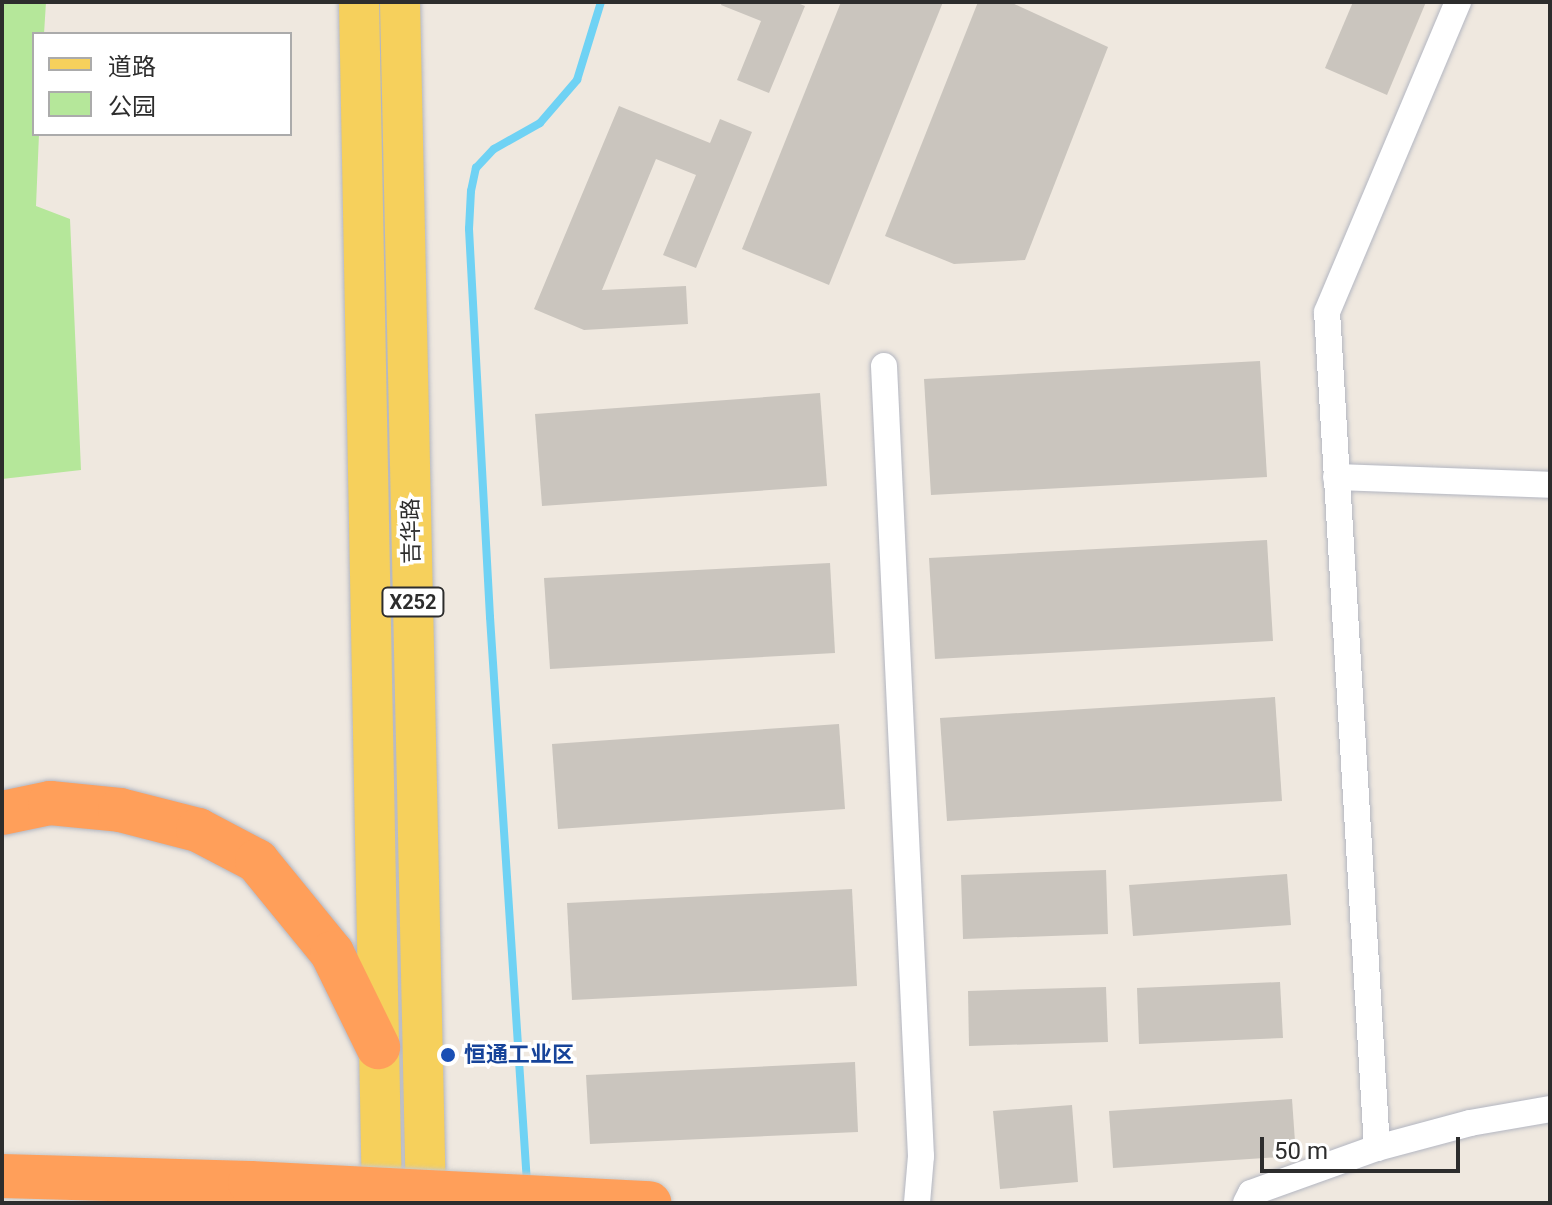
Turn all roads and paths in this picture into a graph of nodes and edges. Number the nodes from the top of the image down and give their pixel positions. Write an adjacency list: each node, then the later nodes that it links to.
1 (359, 2): 8 (main road, 吉华路 / X252)
2 (400, 2): 13 (main road, 吉华路 / X252)
3 (1458, 2): 5 (street)
4 (884, 366): 15 (street)
5 (1336, 477): 6 (street); 10 (street)
6 (1550, 485)
7 (2, 813): 8 (highway)
8 (378, 1047): 12 (main road, 吉华路 / X252)
9 (1550, 1109): 10 (street)
10 (1377, 1148): 16 (street)
11 (2, 1176): 14 (highway, bridge)
12 (382, 1203)
13 (426, 1203)
14 (650, 1203)
15 (917, 1203)
16 (1246, 1203)

